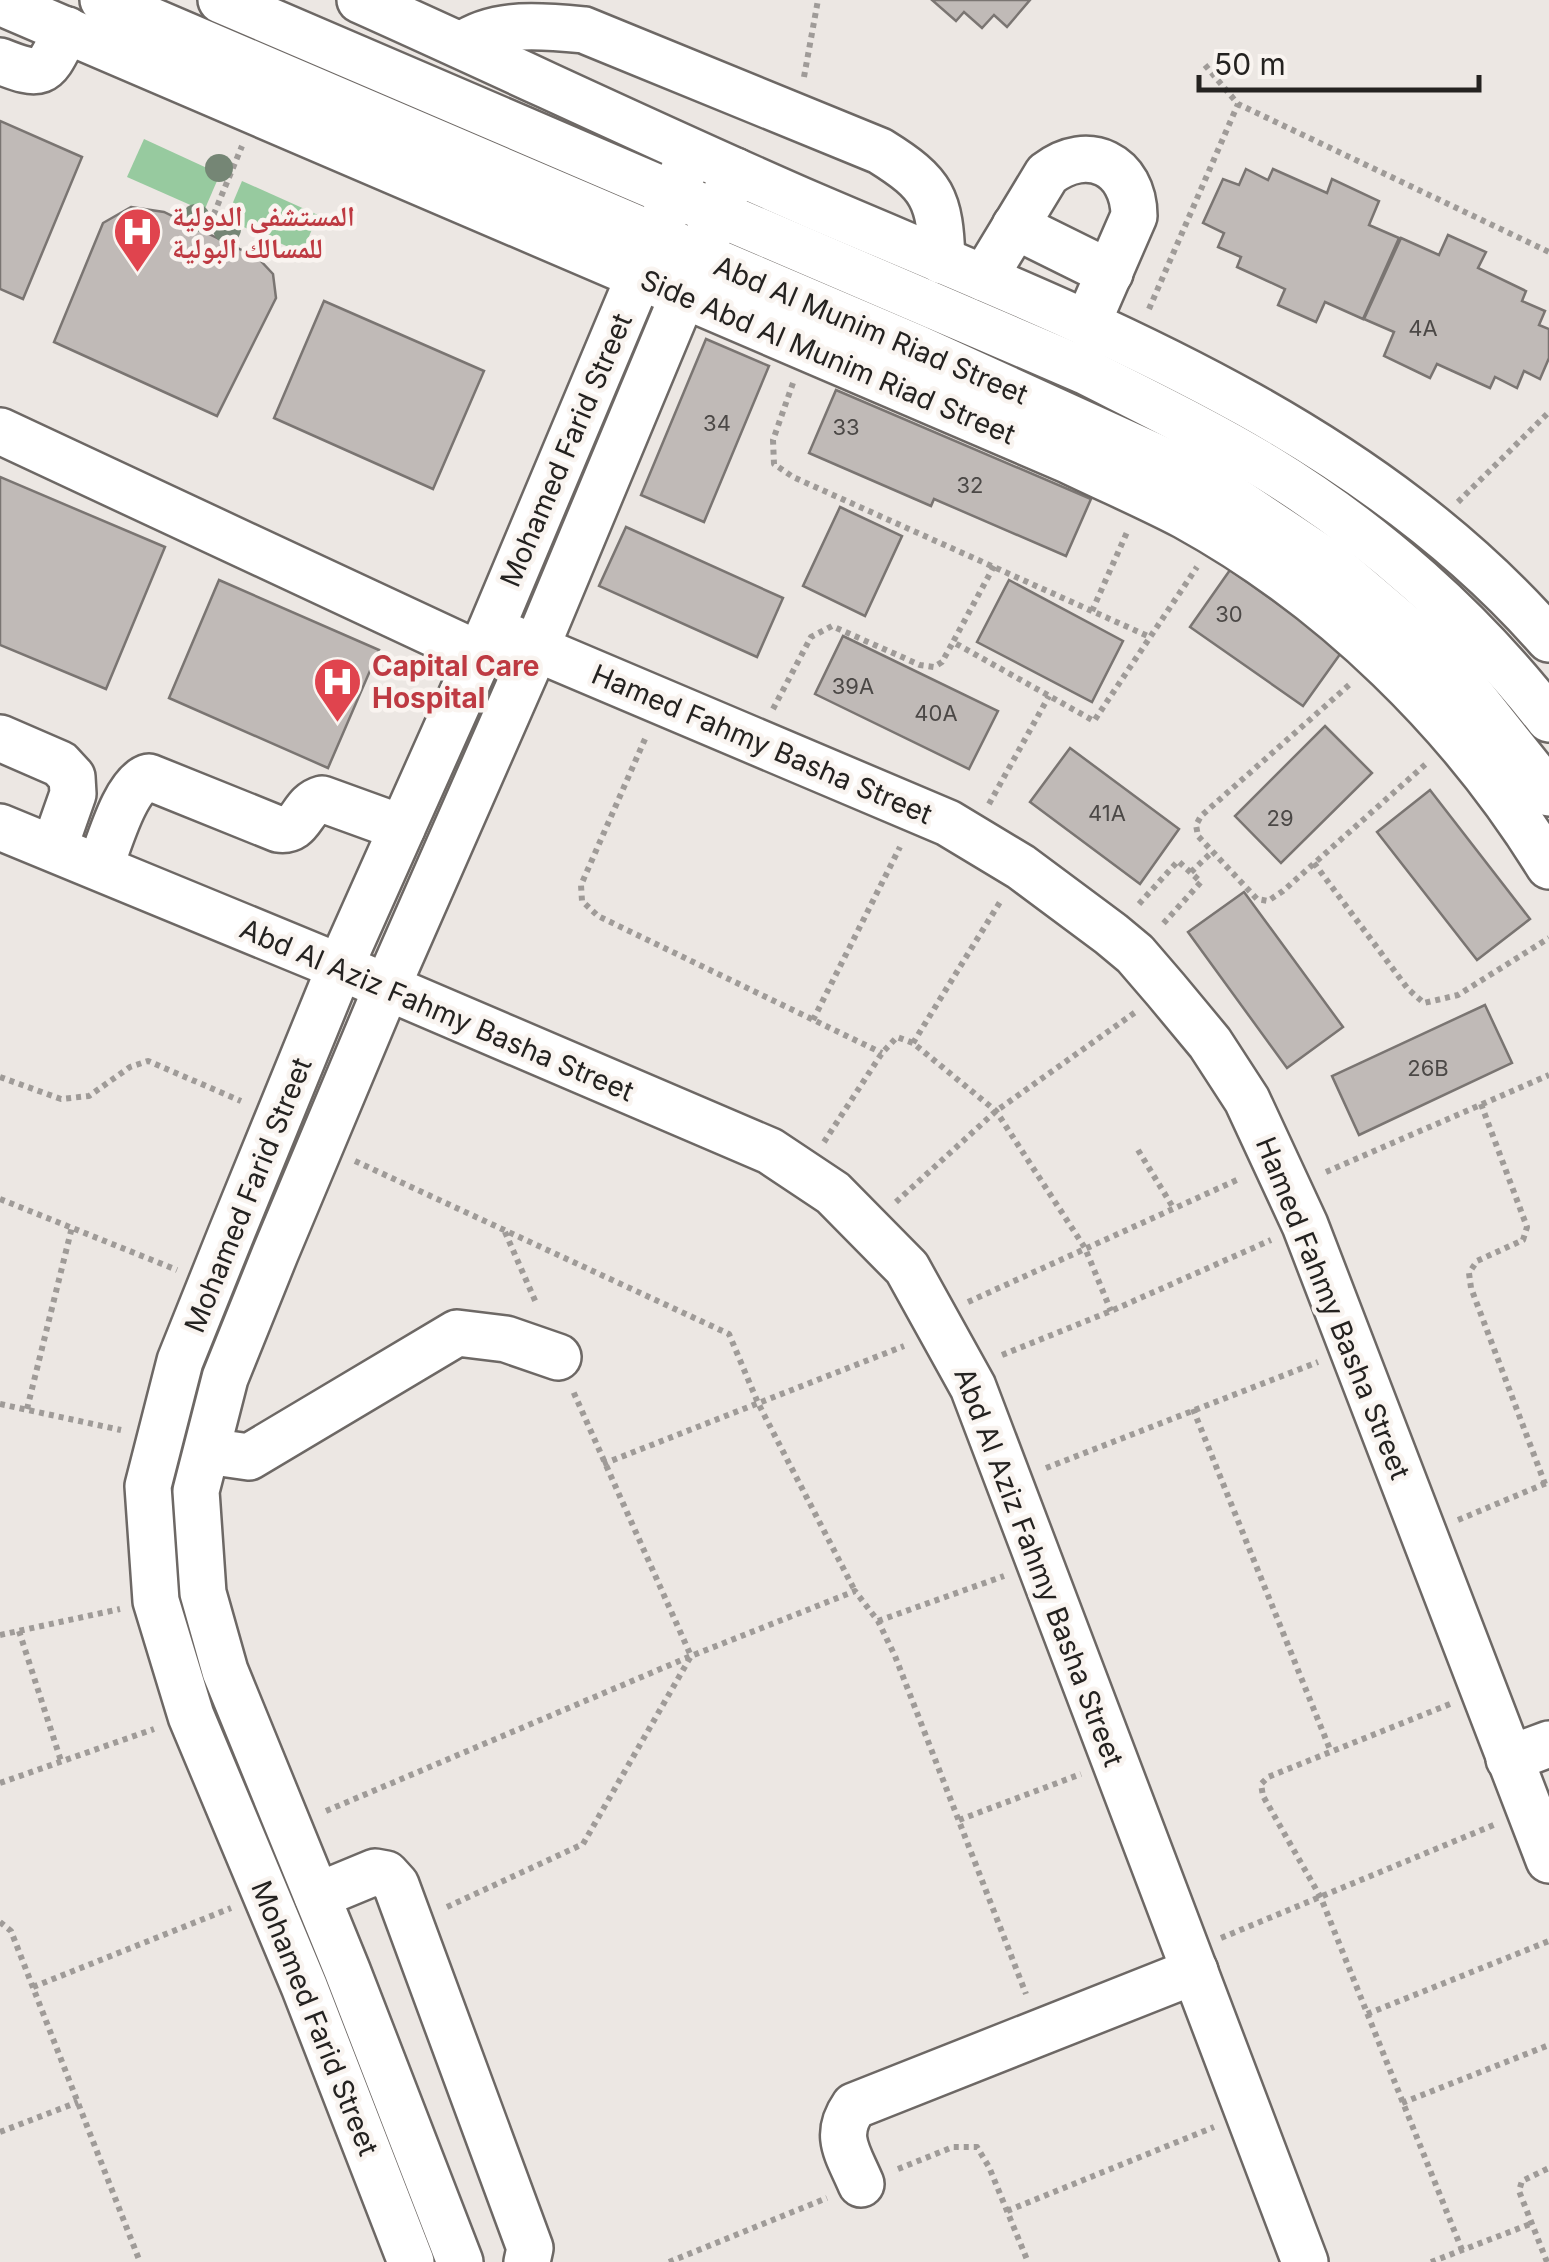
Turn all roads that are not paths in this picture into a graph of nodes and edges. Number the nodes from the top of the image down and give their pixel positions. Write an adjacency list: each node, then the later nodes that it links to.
1 (103, 0): 13 (street, Abd Al Munim Riad Street)
2 (221, 0): 10 (street, Abd Al Munim Riad Street)
3 (360, 0): 6 (street)
4 (0, 2): 5 (street, Side Abd Al Munim Riad Street)
5 (67, 30): 7 (street); 13 (street, Side Abd Al Munim Riad Street)
6 (462, 45): 8 (street); 14 (street)
7 (0, 62)
8 (691, 153): 9 (street); 10 (street, Mohamed Farid Street)
9 (735, 172): 11 (street, Mohamed Farid Street); 14 (street)
10 (673, 194): 11 (street, Abd Al Munim Riad Street); 13 (street, Mohamed Farid Street)
11 (718, 214): 16 (street, Mohamed Farid Street); 23 (street, Abd Al Munim Riad Street)
12 (1015, 226): 15 (street); 15 (street); 17 (street)
13 (646, 256): 16 (street, Abd Al Munim Riad Street); 21 (street, Mohamed Farid Street)
14 (942, 261): 17 (street)
15 (1110, 273): 18 (street)
16 (691, 276): 22 (street, Mohamed Farid Street); 25 (street, Abd Al Munim Riad Street); 29 (street, Side Abd Al Munim Riad Street)
17 (984, 278): 18 (street)
18 (1087, 324): 20 (street)
19 (0, 432): 21 (street, Hamed Fahmy Basha Street)
20 (1549, 639)
21 (486, 642): 22 (street, Hamed Fahmy Basha Street); 27 (street, Mohamed Farid Street)
22 (536, 648): 32 (street, Mohamed Farid Street); 37 (street, Hamed Fahmy Basha Street)
23 (1549, 719)
24 (0, 738): 28 (street)
25 (1549, 793)
26 (0, 826): 28 (street, Abd Al Aziz Fahmy Basha Street)
27 (402, 828): 30 (street); 31 (street, Mohamed Farid Street)
28 (54, 848): 30 (street, Abd Al Aziz Fahmy Basha Street)
29 (1549, 866)
30 (100, 867): 31 (street, Abd Al Aziz Fahmy Basha Street)
31 (340, 967): 32 (street, Abd Al Aziz Fahmy Basha Street); 36 (street, Mohamed Farid Street)
32 (387, 987): 34 (street, Mohamed Farid Street); 40 (street, Abd Al Aziz Fahmy Basha Street)
33 (558, 1357): 34 (street)
34 (207, 1451): 35 (street, Mohamed Farid Street)
35 (204, 1593): 36 (street); 39 (street, Mohamed Farid Street)
36 (156, 1601): 42 (street, Mohamed Farid Street)
37 (1529, 1751): 38 (street, Hamed Fahmy Basha Street)
38 (1549, 1860)
39 (317, 1896): 43 (street, Mohamed Farid Street); 44 (street)
40 (1191, 1961): 41 (street); 45 (street, Abd Al Aziz Fahmy Basha Street)
41 (861, 2184)
42 (410, 2262)
43 (460, 2262)
44 (527, 2262)
45 (1305, 2262)

